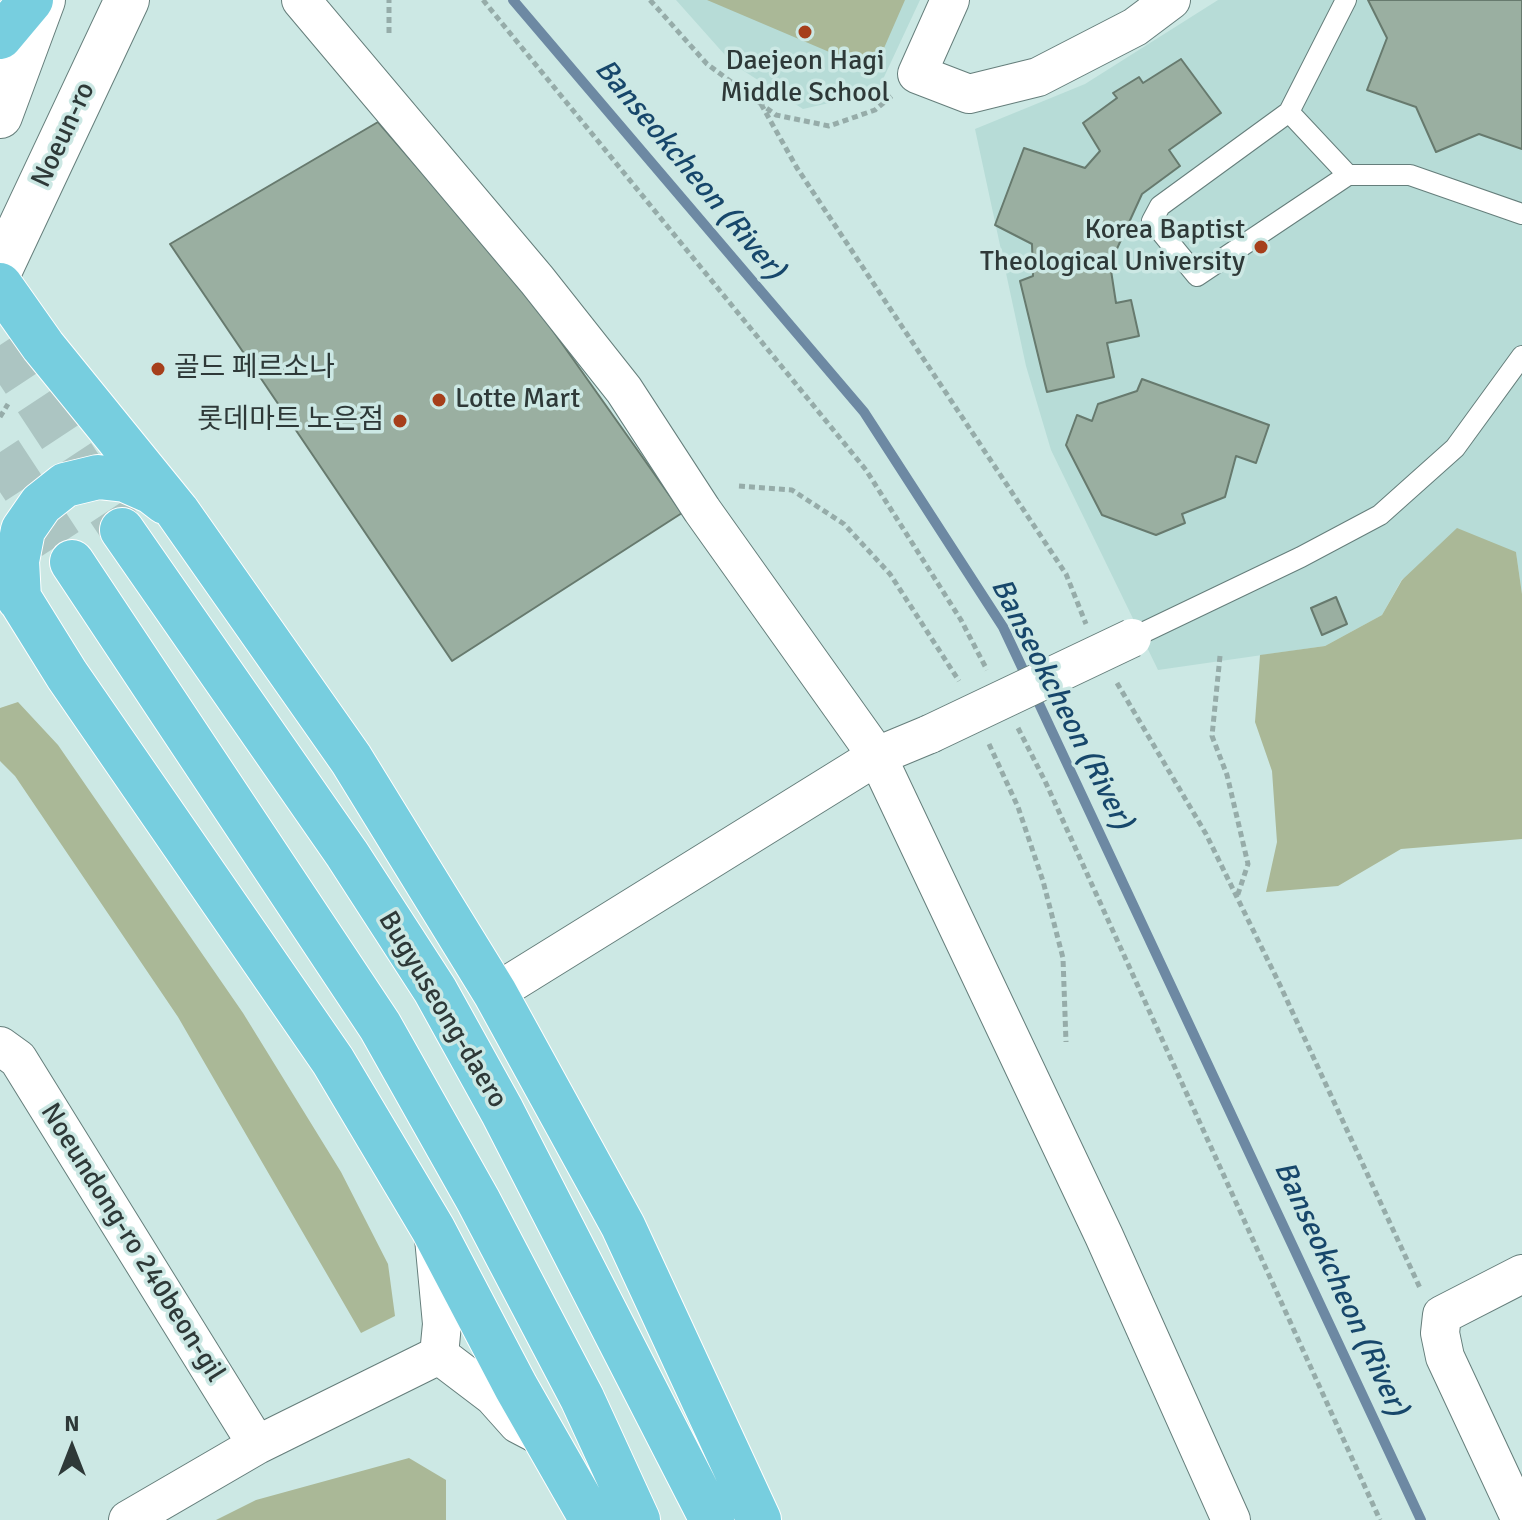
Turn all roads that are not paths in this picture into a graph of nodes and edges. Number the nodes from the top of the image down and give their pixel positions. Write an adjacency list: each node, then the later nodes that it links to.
1 (31, 0): 8 (main road)
2 (43, 0): 10 (street)
3 (127, 0): 13 (street, Noeun-ro)
4 (301, 0): 21 (street)
5 (950, 0): 6 (street)
6 (1171, 0)
7 (1346, 0): 9 (lane)
8 (0, 37)
9 (1289, 112): 11 (lane); 11 (lane)
10 (0, 116)
11 (1348, 175): 12 (lane)
12 (1522, 214)
13 (0, 270)
14 (0, 285): 16 (main road)
15 (1522, 356): 20 (lane)
16 (177, 511): 19 (main road); 22 (main road)
17 (122, 530): 33 (main road, Bugyuseong-daero)
18 (72, 562): 32 (main road)
19 (6, 597): 24 (main road)
20 (1132, 638): 21 (street, bridge)
21 (877, 756): 22 (street); 35 (street)
22 (495, 993): 34 (main road)
23 (0, 1046): 28 (street, Noeundong-ro 240beon-gil)
24 (433, 1229): 26 (street); 27 (main road)
25 (1522, 1274): 29 (street)
26 (439, 1355): 27 (street); 28 (street)
27 (544, 1438): 31 (main road)
28 (257, 1445): 30 (street)
29 (1518, 1502)
30 (128, 1520)
31 (592, 1520)
32 (638, 1520)
33 (712, 1520)
34 (759, 1520)
35 (1231, 1520)

